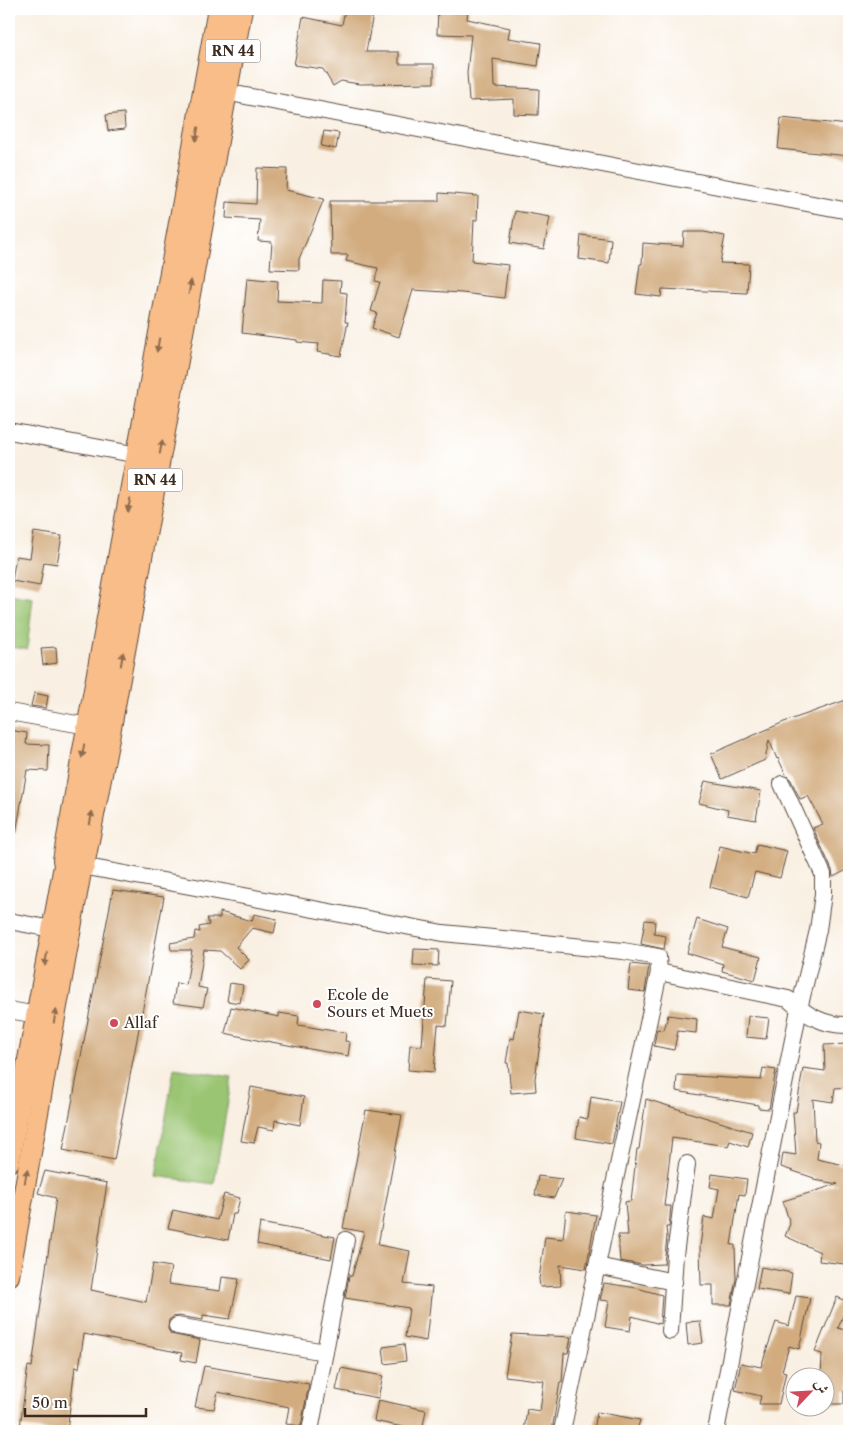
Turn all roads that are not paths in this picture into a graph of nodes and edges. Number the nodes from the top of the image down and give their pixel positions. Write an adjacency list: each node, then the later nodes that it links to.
1 (220, 9): 6 (highway, RN 44, one-way to 6)
2 (240, 9): 3 (highway, RN 44)
3 (225, 92): 4 (street); 10 (highway, RN 44, one-way to 3)
4 (849, 211)
5 (9, 431): 6 (street)
6 (138, 455): 8 (highway, RN 44, one-way to 8)
7 (9, 712): 8 (street)
8 (88, 726): 10 (highway, RN 44, one-way to 10)
9 (782, 784): 14 (street)
10 (73, 863): 12 (main road, RN 44); 13 (street); 22 (main road, RN 44, one-way to 10)
11 (9, 921): 12 (street)
12 (52, 929): 16 (main road, RN 44, one-way to 16)
13 (660, 972): 14 (street); 21 (street)
14 (799, 1009): 17 (street); 29 (street)
15 (9, 1010): 16 (street)
16 (36, 1015): 18 (main road, RN 44)
17 (849, 1024)
18 (9, 1162)
19 (687, 1164): 23 (street)
20 (346, 1240): 26 (street)
21 (597, 1266): 23 (street); 28 (street)
22 (9, 1276)
23 (674, 1282): 25 (street)
24 (177, 1326): 26 (street)
25 (670, 1331)
26 (325, 1352): 27 (street)
27 (310, 1431)
28 (562, 1431)
29 (716, 1431)

